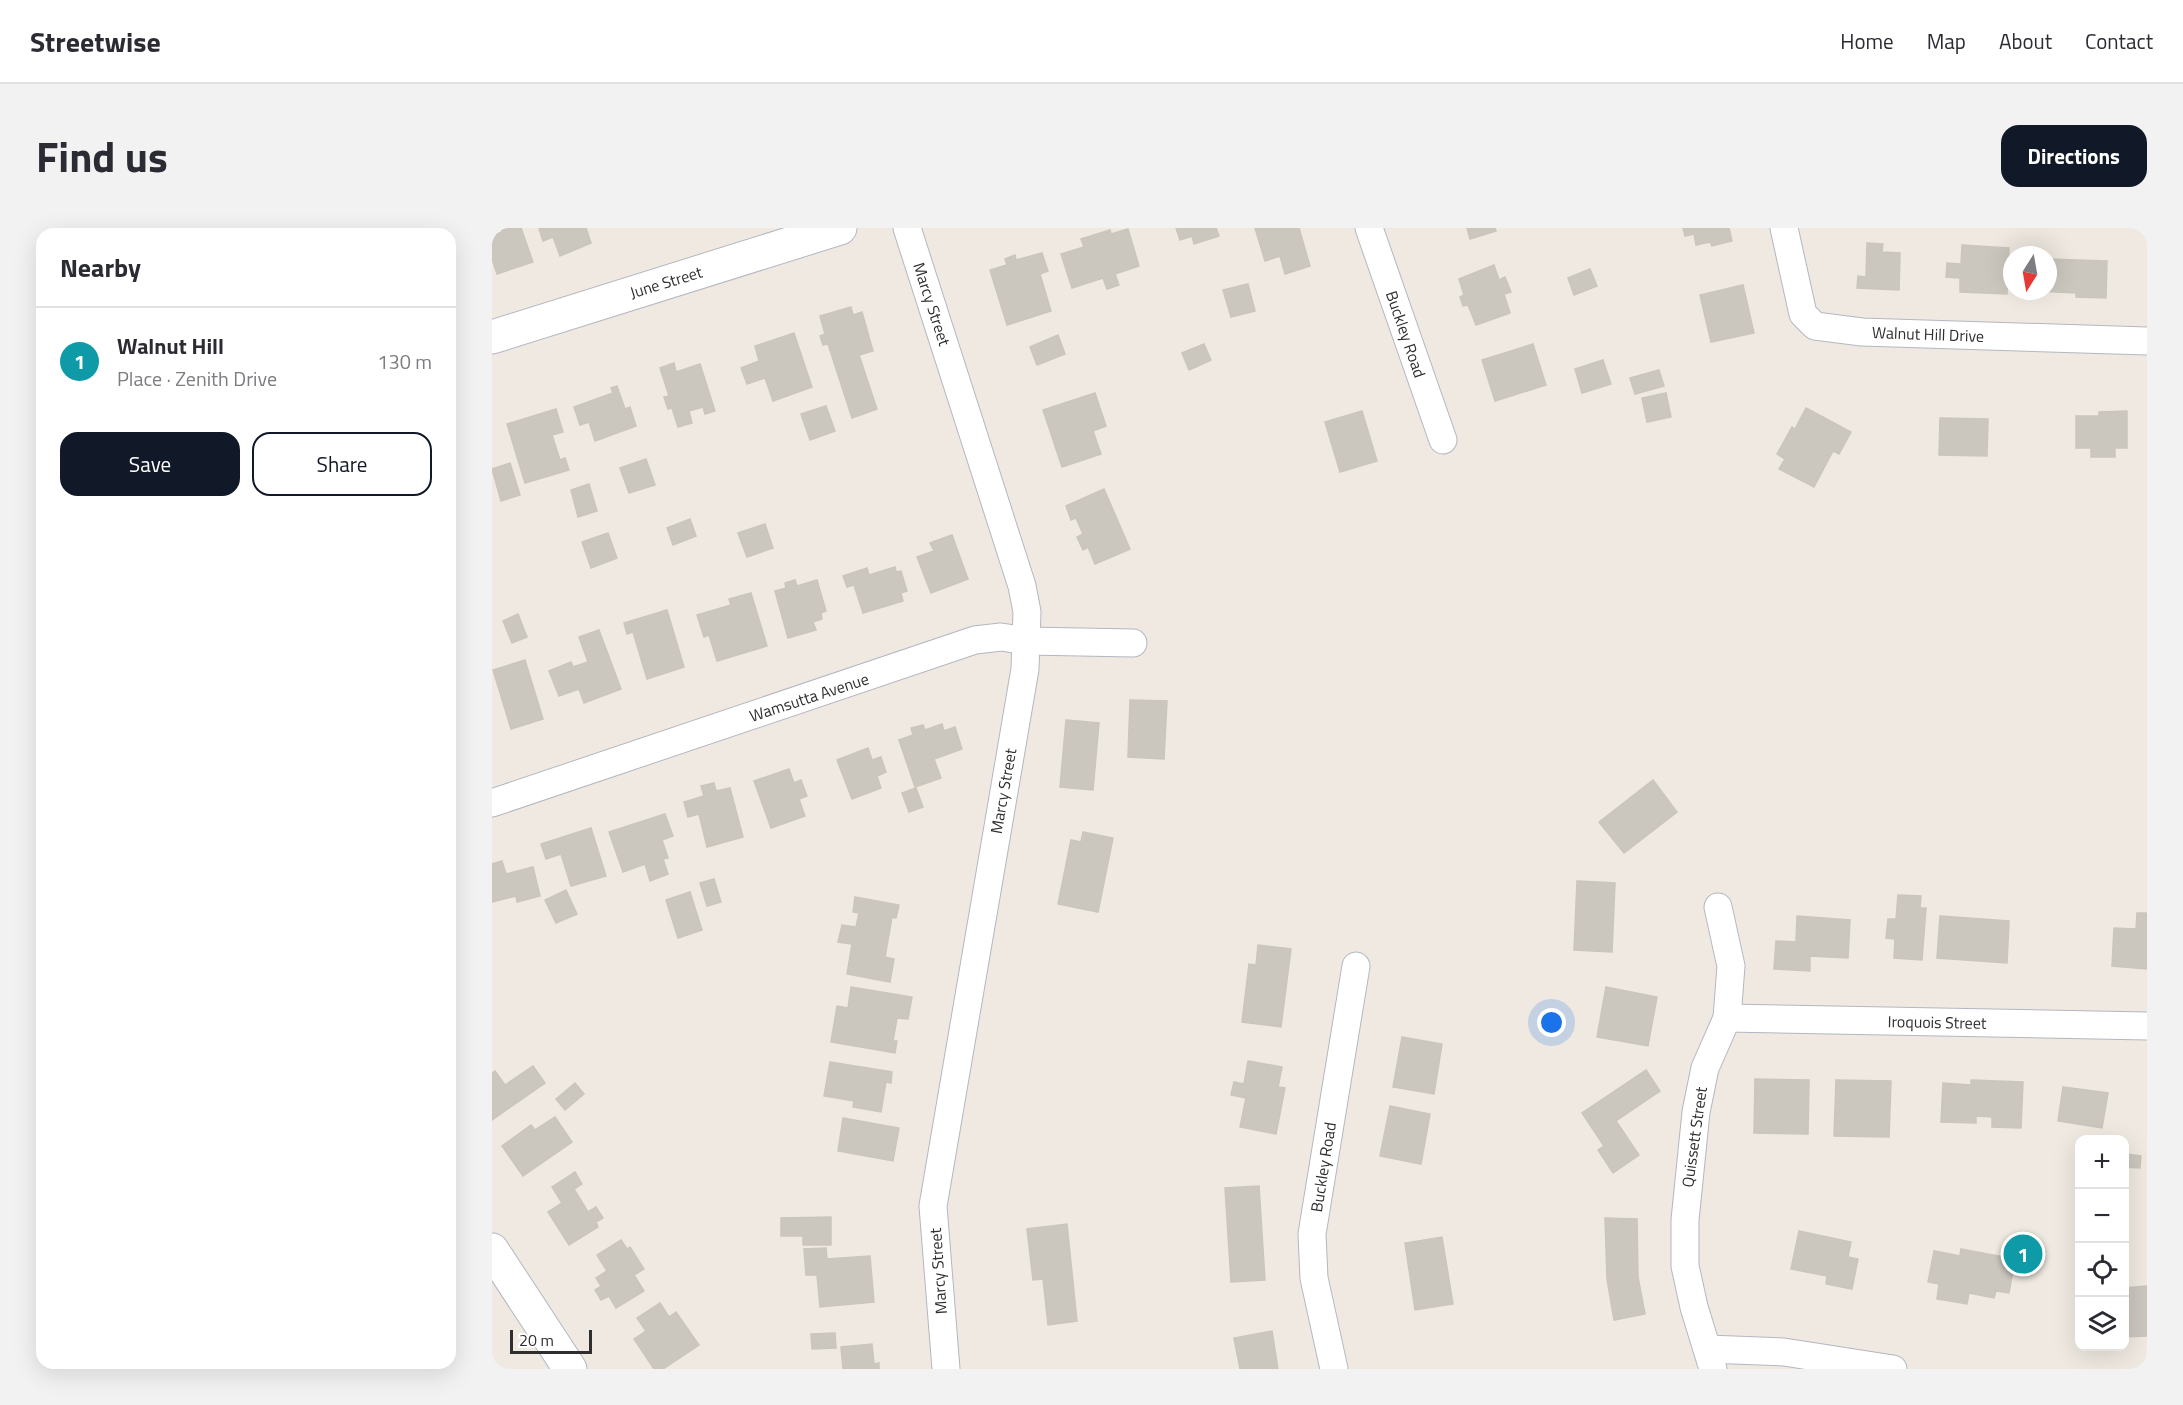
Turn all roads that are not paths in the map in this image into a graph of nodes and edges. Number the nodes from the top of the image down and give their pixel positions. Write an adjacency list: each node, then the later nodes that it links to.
1 (840, 228): 5 (street, June Street)
2 (907, 228): 8 (street, Marcy Street)
3 (1369, 228): 7 (street, Buckley Road)
4 (1784, 228): 6 (street, Walnut Hill Drive)
5 (492, 337)
6 (2147, 340)
7 (1443, 440)
8 (1027, 641): 9 (street, Wamsutta Avenue); 10 (street, Wamsutta Avenue); 18 (street, Marcy Street)
9 (1133, 643)
10 (492, 802)
11 (1718, 907): 13 (street, Quissett Street)
12 (1356, 966): 19 (street, Buckley Road)
13 (1727, 1018): 14 (street, Iroquois Street); 16 (street, Quissett Street)
14 (2147, 1026)
15 (492, 1250): 17 (street)
16 (1710, 1359): 20 (street)
17 (570, 1369)
18 (946, 1369)
19 (1334, 1369)
20 (1893, 1369)

